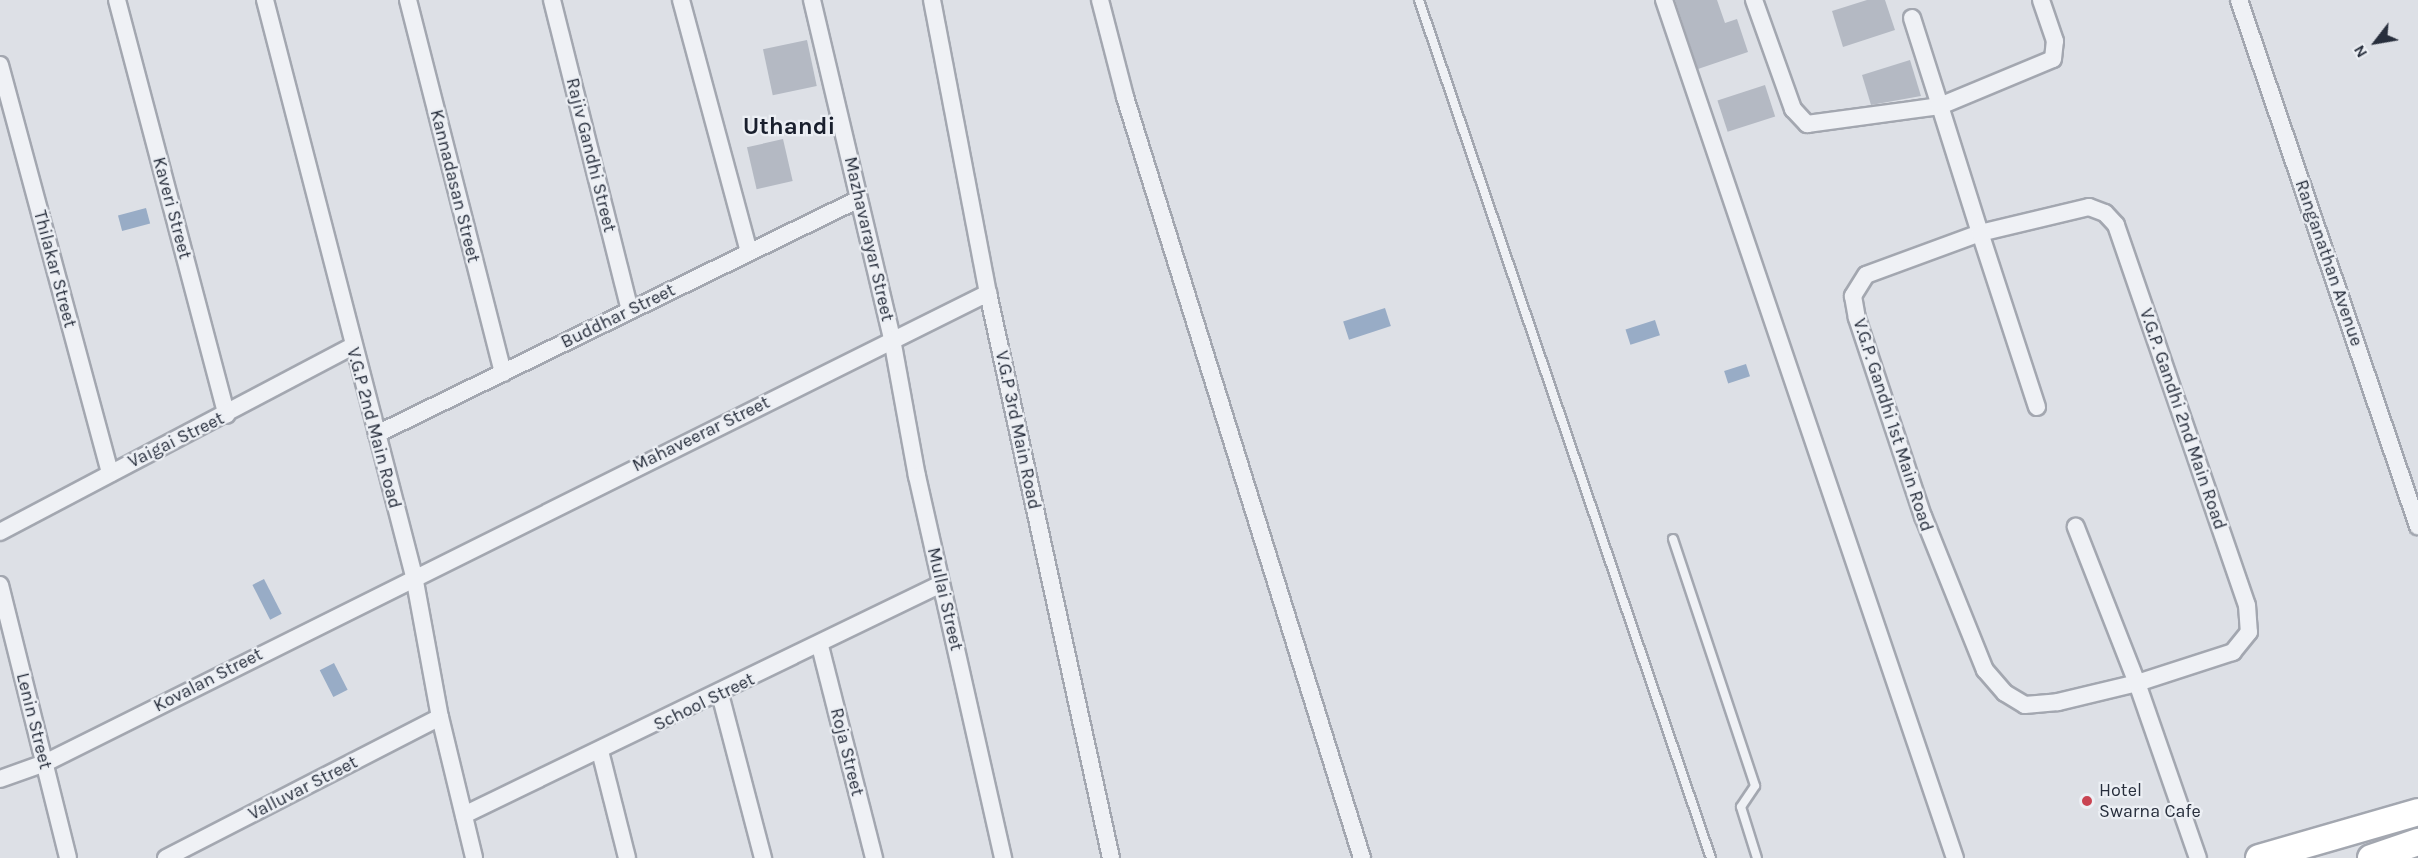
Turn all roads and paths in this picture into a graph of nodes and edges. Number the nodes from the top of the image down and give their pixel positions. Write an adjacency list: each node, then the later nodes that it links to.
1 (117, 0): 26 (street, Kaveri Street)
2 (265, 0): 23 (street, V.G.P 2nd Main Road)
3 (408, 0): 24 (street, Kannadasan Street)
4 (552, 0): 21 (street, Rajiv Gandhi Street)
5 (681, 0): 19 (street)
6 (812, 0): 17 (street, Mazhavarayar Street)
7 (932, 0): 20 (street, V.G.P 3rd Main Road)
8 (1100, 0): 54 (street)
9 (1419, 0): 55 (lane)
10 (1664, 0): 57 (street)
11 (1754, 0): 16 (street)
12 (2041, 0): 16 (street)
13 (2239, 0): 29 (street, Ranganathan Avenue)
14 (1912, 18): 16 (street)
15 (0, 65): 28 (street, Thilakar Street)
16 (1940, 106): 18 (street)
17 (859, 199): 19 (street, Buddhar Street); 22 (street, Mazhavarayar Street)
18 (1980, 233): 25 (street); 37 (street, V.G.P. Gandhi 2nd Main Road); 37 (street, V.G.P. Gandhi 1st Main Road)
19 (748, 252): 21 (street, Buddhar Street)
20 (988, 293): 22 (street, Mahaveerar Street); 53 (street, V.G.P 3rd Main Road)
21 (630, 310): 24 (street, Buddhar Street)
22 (892, 339): 33 (street, Mahaveerar Street); 34 (street, Mullai Street)
23 (351, 347): 26 (street, Vaigai Street); 27 (street, V.G.P 2nd Main Road)
24 (502, 373): 27 (street, Buddhar Street)
25 (2037, 407)
26 (227, 415): 28 (street, Vaigai Street)
27 (377, 434): 33 (street, V.G.P 2nd Main Road)
28 (110, 473): 31 (street, Vaigai Street)
29 (2418, 526)
30 (2076, 527): 37 (street)
31 (0, 532)
32 (1673, 539): 56 (lane)
33 (414, 576): 39 (street, V.G.P 2nd Main Road); 41 (street, Kovalan Street)
34 (941, 584): 36 (street, School Street); 52 (street, Mullai Street)
35 (0, 585): 41 (street, Lenin Street)
36 (820, 646): 38 (street, School Street); 51 (street, Roja Street)
37 (2137, 683): 58 (street)
38 (720, 694): 40 (street, School Street); 50 (street)
39 (440, 717): 44 (street, V.G.P 2nd Main Road); 47 (street, Valluvar Street)
40 (600, 751): 44 (street, School Street); 49 (street)
41 (45, 763): 42 (street, Kovalan Street); 46 (street, Lenin Street)
42 (0, 779)
43 (2418, 812): 59 (main road)
44 (464, 815): 48 (street, V.G.P 2nd Main Road)
45 (2418, 842): 60 (main road)
46 (68, 858)
47 (166, 858)
48 (474, 858)
49 (627, 858)
50 (763, 858)
51 (874, 858)
52 (1003, 858)
53 (1111, 858)
54 (1362, 858)
55 (1711, 858)
56 (1757, 858)
57 (1955, 858)
58 (2198, 858)
59 (2259, 858)
60 (2372, 858)

